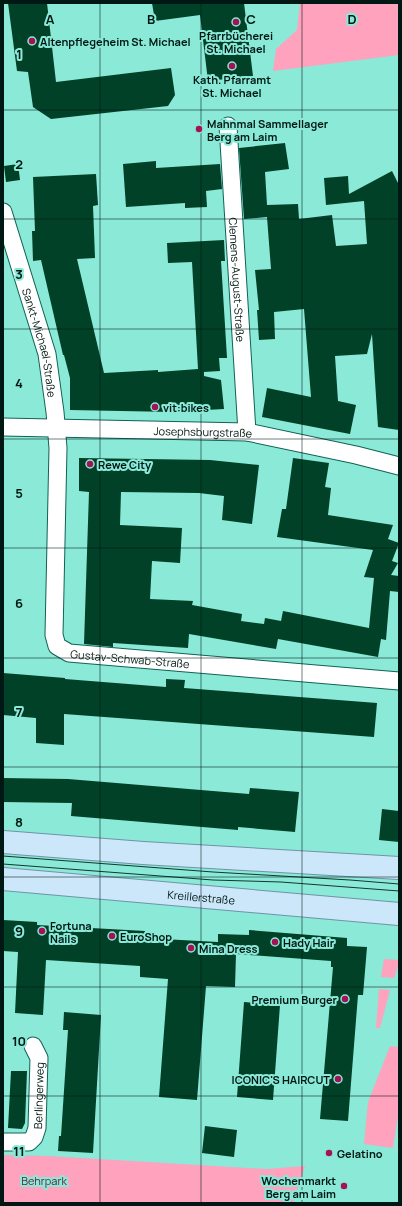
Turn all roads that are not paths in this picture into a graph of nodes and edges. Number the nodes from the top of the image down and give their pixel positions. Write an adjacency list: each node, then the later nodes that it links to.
1 (228, 126): 5 (street, Clemens-August-Straße)
2 (3, 212): 4 (street, Sankt-Michael-Straße)
3 (3, 427): 4 (street, Josephsburgstraße)
4 (57, 429): 5 (street, Josephsburgstraße); 7 (street, Gustav-Schwab-Straße)
5 (247, 432): 6 (street, Josephsburgstraße)
6 (399, 466)
7 (399, 680)
8 (3, 842): 9 (main road)
9 (399, 868)
10 (3, 879): 11 (main road, Kreillerstraße)
11 (399, 914)
12 (33, 1046): 13 (street, Berlingerweg)
13 (3, 1142)

